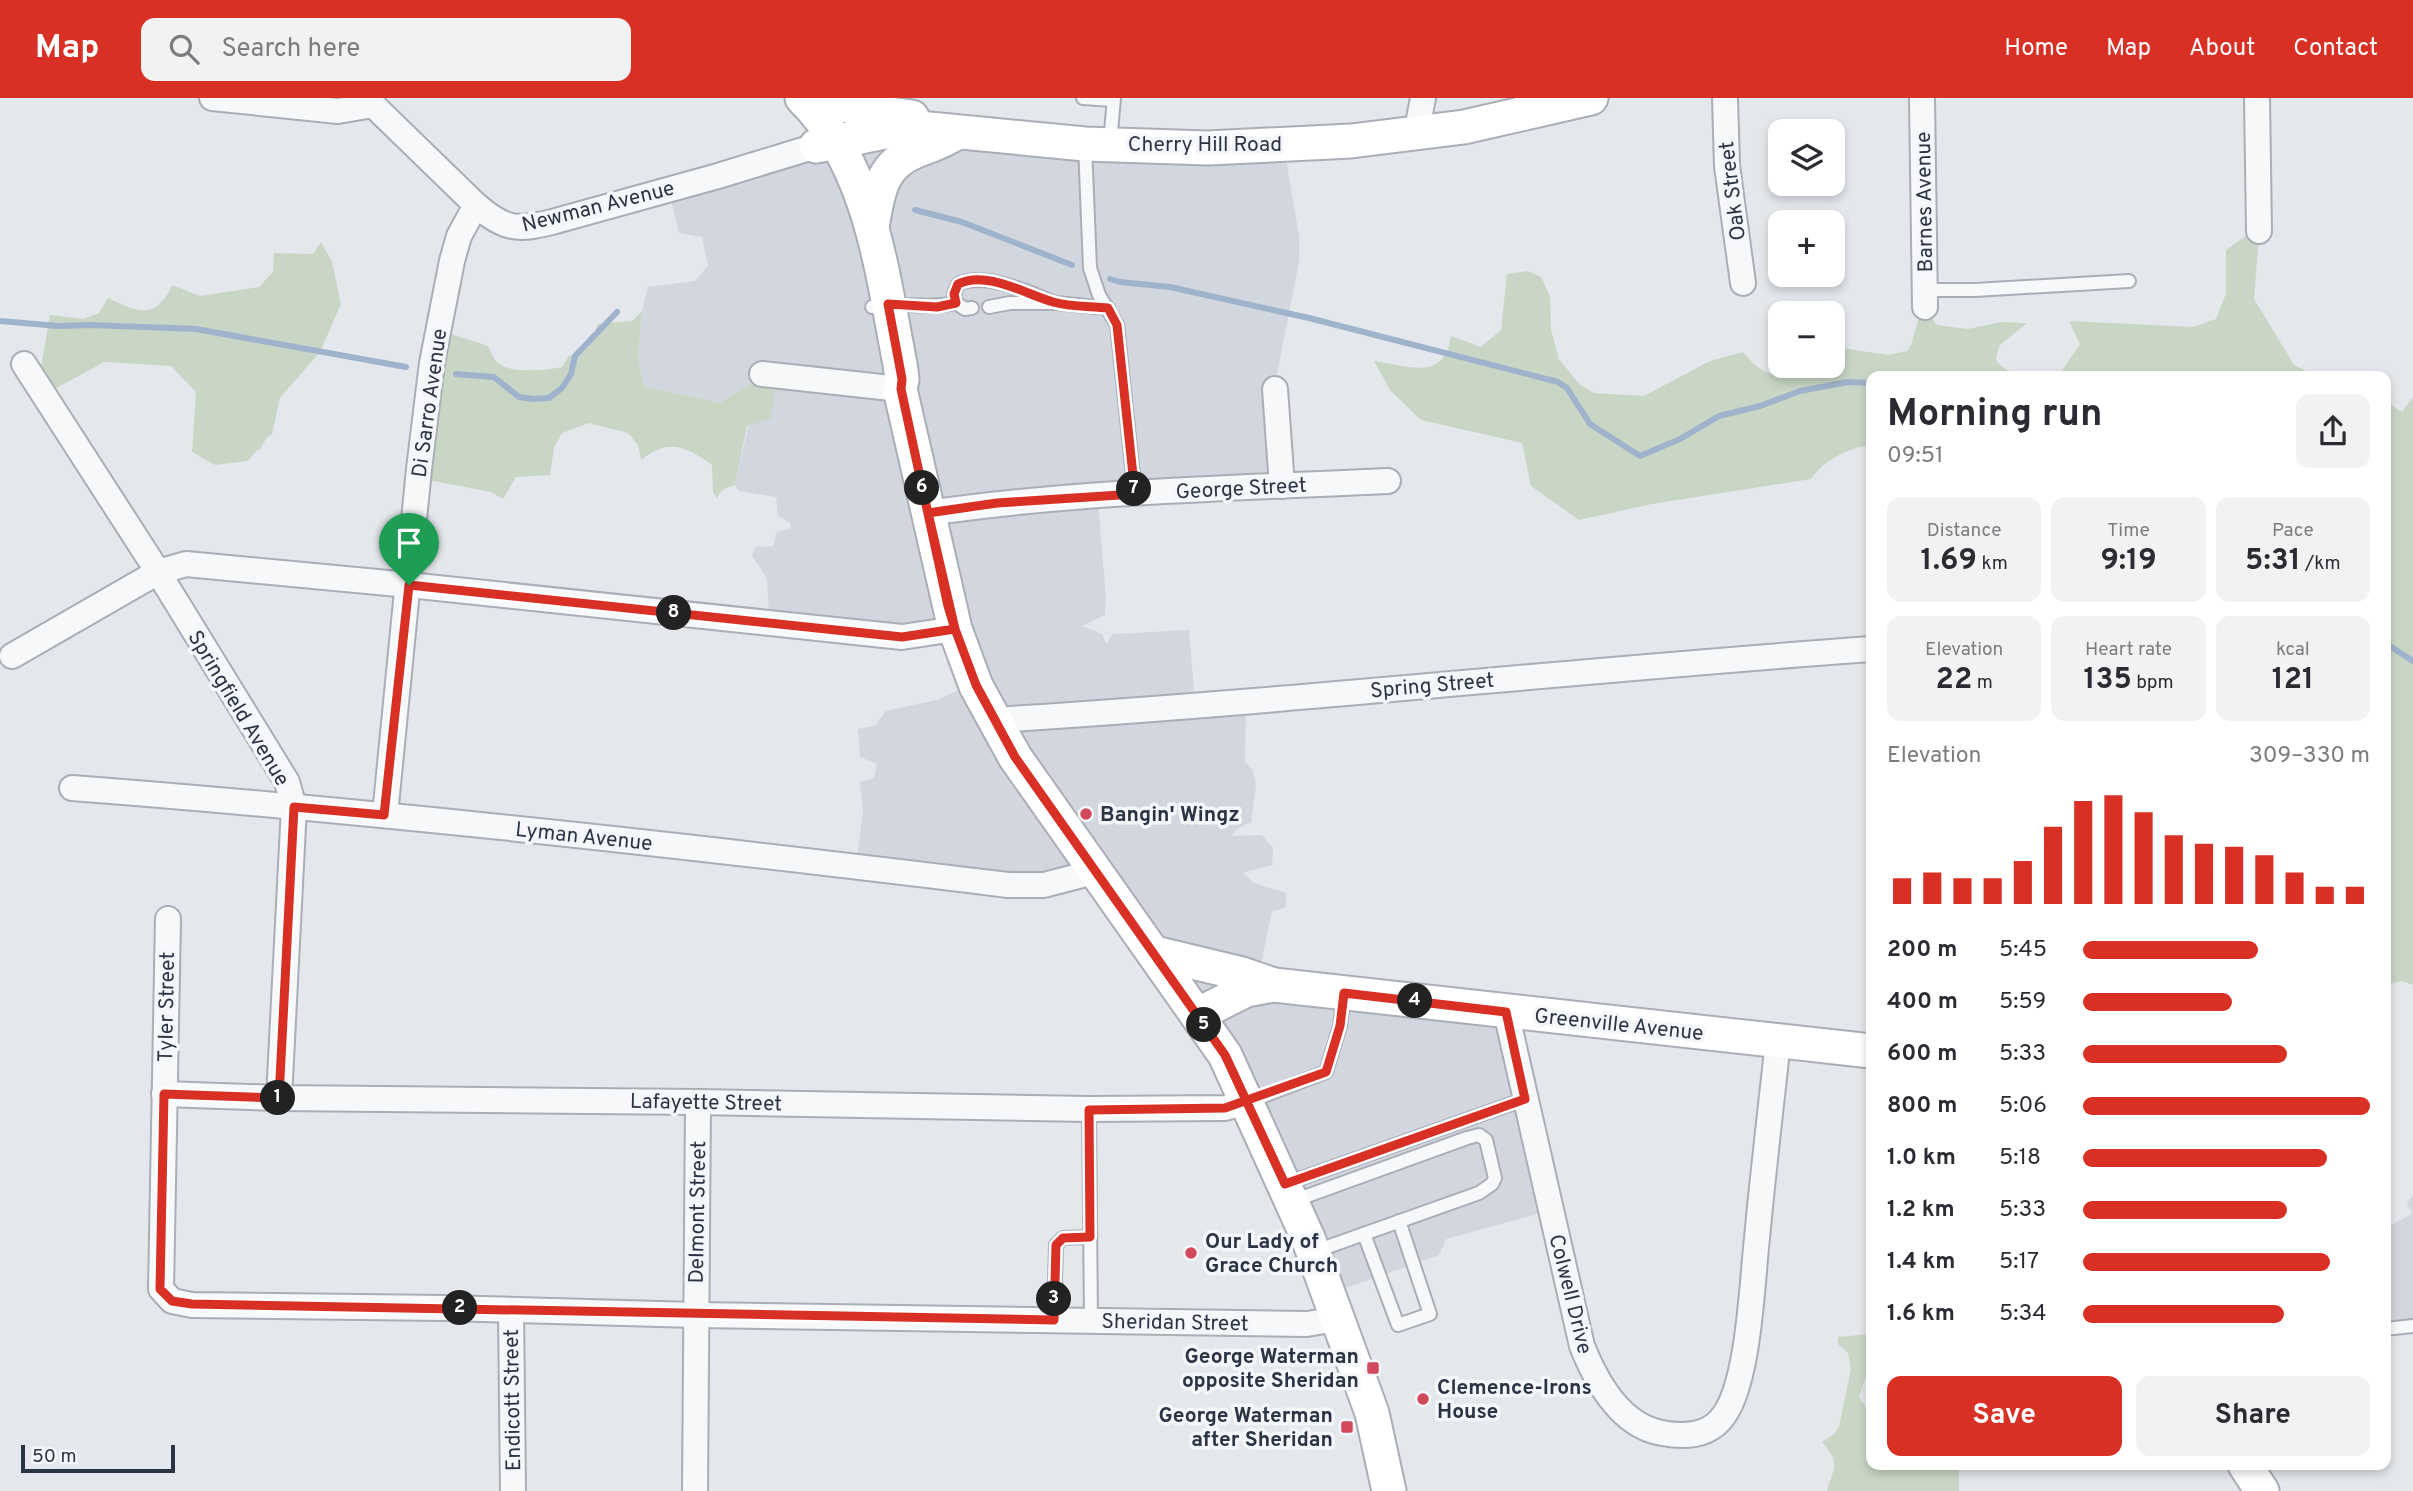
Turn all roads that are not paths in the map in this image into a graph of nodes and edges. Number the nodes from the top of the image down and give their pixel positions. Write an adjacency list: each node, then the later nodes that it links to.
1 (212, 98): 12 (street, Newman Avenue)
2 (777, 98): 17 (main road)
3 (802, 98): 17 (main road)
4 (817, 98): 16 (main road)
5 (1083, 98): 11 (lane)
6 (1423, 98): 15 (street)
7 (1591, 98): 13 (main road, Cherry Hill Road)
8 (1725, 98): 23 (street, Oak Street)
9 (1922, 98): 24 (street, Barnes Avenue)
10 (2257, 98): 21 (street)
11 (1114, 99): 18 (lane)
12 (369, 102): 19 (street, Newman Avenue)
13 (1506, 108): 15 (main road, Cherry Hill Road)
14 (958, 131): 16 (main road, Cherry Hill Road); 17 (main road, Cherry Hill Road); 20 (main road)
15 (1416, 134): 18 (main road, Cherry Hill Road)
16 (1034, 139): 18 (main road, Cherry Hill Road)
17 (827, 143): 19 (street, Newman Avenue); 20 (main road); 27 (main road)
18 (1097, 144): 30 (lane)
19 (476, 205): 40 (street, Di Sarro Avenue)
20 (872, 229): 27 (main road)
21 (2259, 231)
22 (2129, 281): 24 (lane)
23 (1743, 283)
24 (1926, 298)
25 (956, 303): 26 (lane); 27 (lane); 29 (lane)
26 (1056, 303): 28 (lane); 30 (lane)
27 (880, 306): 34 (main road)
28 (989, 307)
29 (972, 308)
30 (1108, 308): 37 (lane)
31 (24, 365): 39 (street, Springfield Avenue)
32 (762, 374): 34 (street)
33 (1275, 388): 36 (street)
34 (901, 389): 38 (main road)
35 (1388, 481): 36 (street, George Street)
36 (1282, 486): 37 (street, George Street)
37 (1135, 494): 38 (street, George Street)
38 (928, 513): 41 (main road)
39 (158, 572): 40 (street); 43 (street); 46 (street, Springfield Avenue)
40 (409, 585): 41 (street); 47 (street, Di Sarro Avenue)
41 (955, 629): 44 (main road)
42 (1866, 649): 44 (street, Spring Street)
43 (12, 656)
44 (994, 720): 48 (main road)
45 (72, 788): 46 (street, Lyman Avenue)
46 (294, 807): 47 (street, Lyman Avenue); 59 (street, Springfield Avenue)
47 (384, 815): 48 (street, Lyman Avenue)
48 (1094, 872): 50 (main road)
49 (168, 919): 58 (street, Tyler Street)
50 (1155, 953): 51 (main road, Greenville Avenue); 54 (main road)
51 (1260, 988): 52 (main road, Greenville Avenue); 54 (main road); 57 (main road)
52 (1344, 993): 53 (main road, Greenville Avenue); 62 (lane)
53 (1506, 1012): 55 (main road, Greenville Avenue); 60 (street, Colwell Drive)
54 (1197, 1015): 57 (main road)
55 (1778, 1041): 56 (main road, Greenville Avenue); 60 (street, Colwell Drive)
56 (1866, 1050)
57 (1225, 1055): 62 (main road)
58 (164, 1094): 59 (street, Lafayette Street); 69 (street, Tyler Street)
59 (279, 1098): 61 (street, Lafayette Street)
60 (1525, 1099): 64 (lane)
61 (698, 1102): 63 (street, Lafayette Street); 71 (street, Delmont Street)
62 (1248, 1102): 63 (street, Lafayette Street); 64 (main road)
63 (1089, 1110): 67 (lane)
64 (1289, 1193): 65 (lane); 68 (main road)
65 (1399, 1221): 66 (lane); 66 (lane)
66 (1364, 1234): 68 (lane)
67 (1090, 1237): 73 (lane); 74 (lane)
68 (1313, 1252): 72 (main road)
69 (172, 1301): 70 (street, Sheridan Street)
70 (511, 1310): 71 (street, Sheridan Street); 78 (street, Endicott Street)
71 (695, 1315): 73 (street, Sheridan Street); 79 (street, Delmont Street)
72 (1337, 1319): 74 (street, Sheridan Street); 80 (main road)
73 (1054, 1320): 74 (street, Sheridan Street)
74 (1091, 1320)
75 (2413, 1326): 76 (lane)
76 (2391, 1328)
77 (2248, 1470): 81 (main road)
78 (513, 1491)
79 (695, 1491)
80 (1389, 1491)
81 (2262, 1491)

